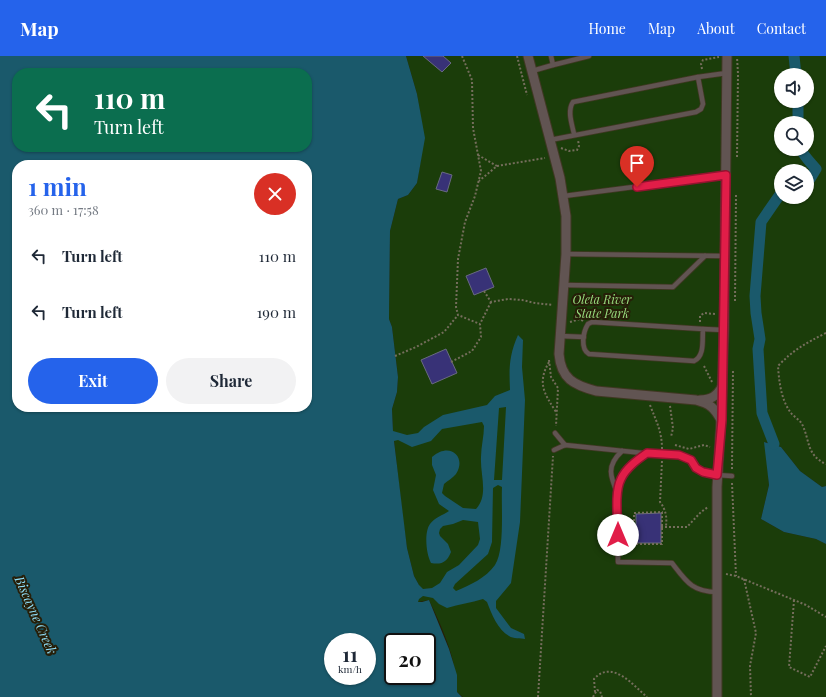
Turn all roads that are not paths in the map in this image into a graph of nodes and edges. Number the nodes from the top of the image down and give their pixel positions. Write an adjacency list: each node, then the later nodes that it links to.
1 (528, 56): 6 (street)
2 (551, 56): 5 (lane)
3 (589, 56): 5 (lane)
4 (726, 56): 7 (street)
5 (554, 65): 6 (lane)
6 (532, 71): 10 (street)
7 (727, 73): 8 (lane); 11 (street)
8 (701, 77): 9 (lane); 9 (lane)
9 (574, 134): 10 (lane)
10 (550, 140): 12 (street)
11 (726, 175): 12 (lane); 15 (street)
12 (564, 196): 13 (street)
13 (566, 254): 14 (lane); 16 (street)
14 (705, 256): 15 (lane); 16 (lane)
15 (725, 256): 18 (street)
16 (564, 285): 19 (street)
17 (703, 329): 18 (lane); 20 (lane); 20 (lane)
18 (724, 330): 21 (street)
19 (560, 336): 20 (lane); 22 (street)
20 (584, 337)
21 (720, 390): 22 (street); 23 (street)
22 (696, 400): 23 (street)
23 (722, 420): 29 (street)
24 (555, 433): 25 (lane)
25 (565, 445): 26 (lane); 27 (lane)
26 (554, 450)
27 (622, 451): 28 (lane); 31 (lane)
28 (647, 453): 29 (lane); 31 (lane)
29 (717, 475): 30 (lane); 32 (street)
30 (732, 476)
31 (618, 495): 32 (lane)
32 (716, 592): 33 (street)
33 (717, 697)

